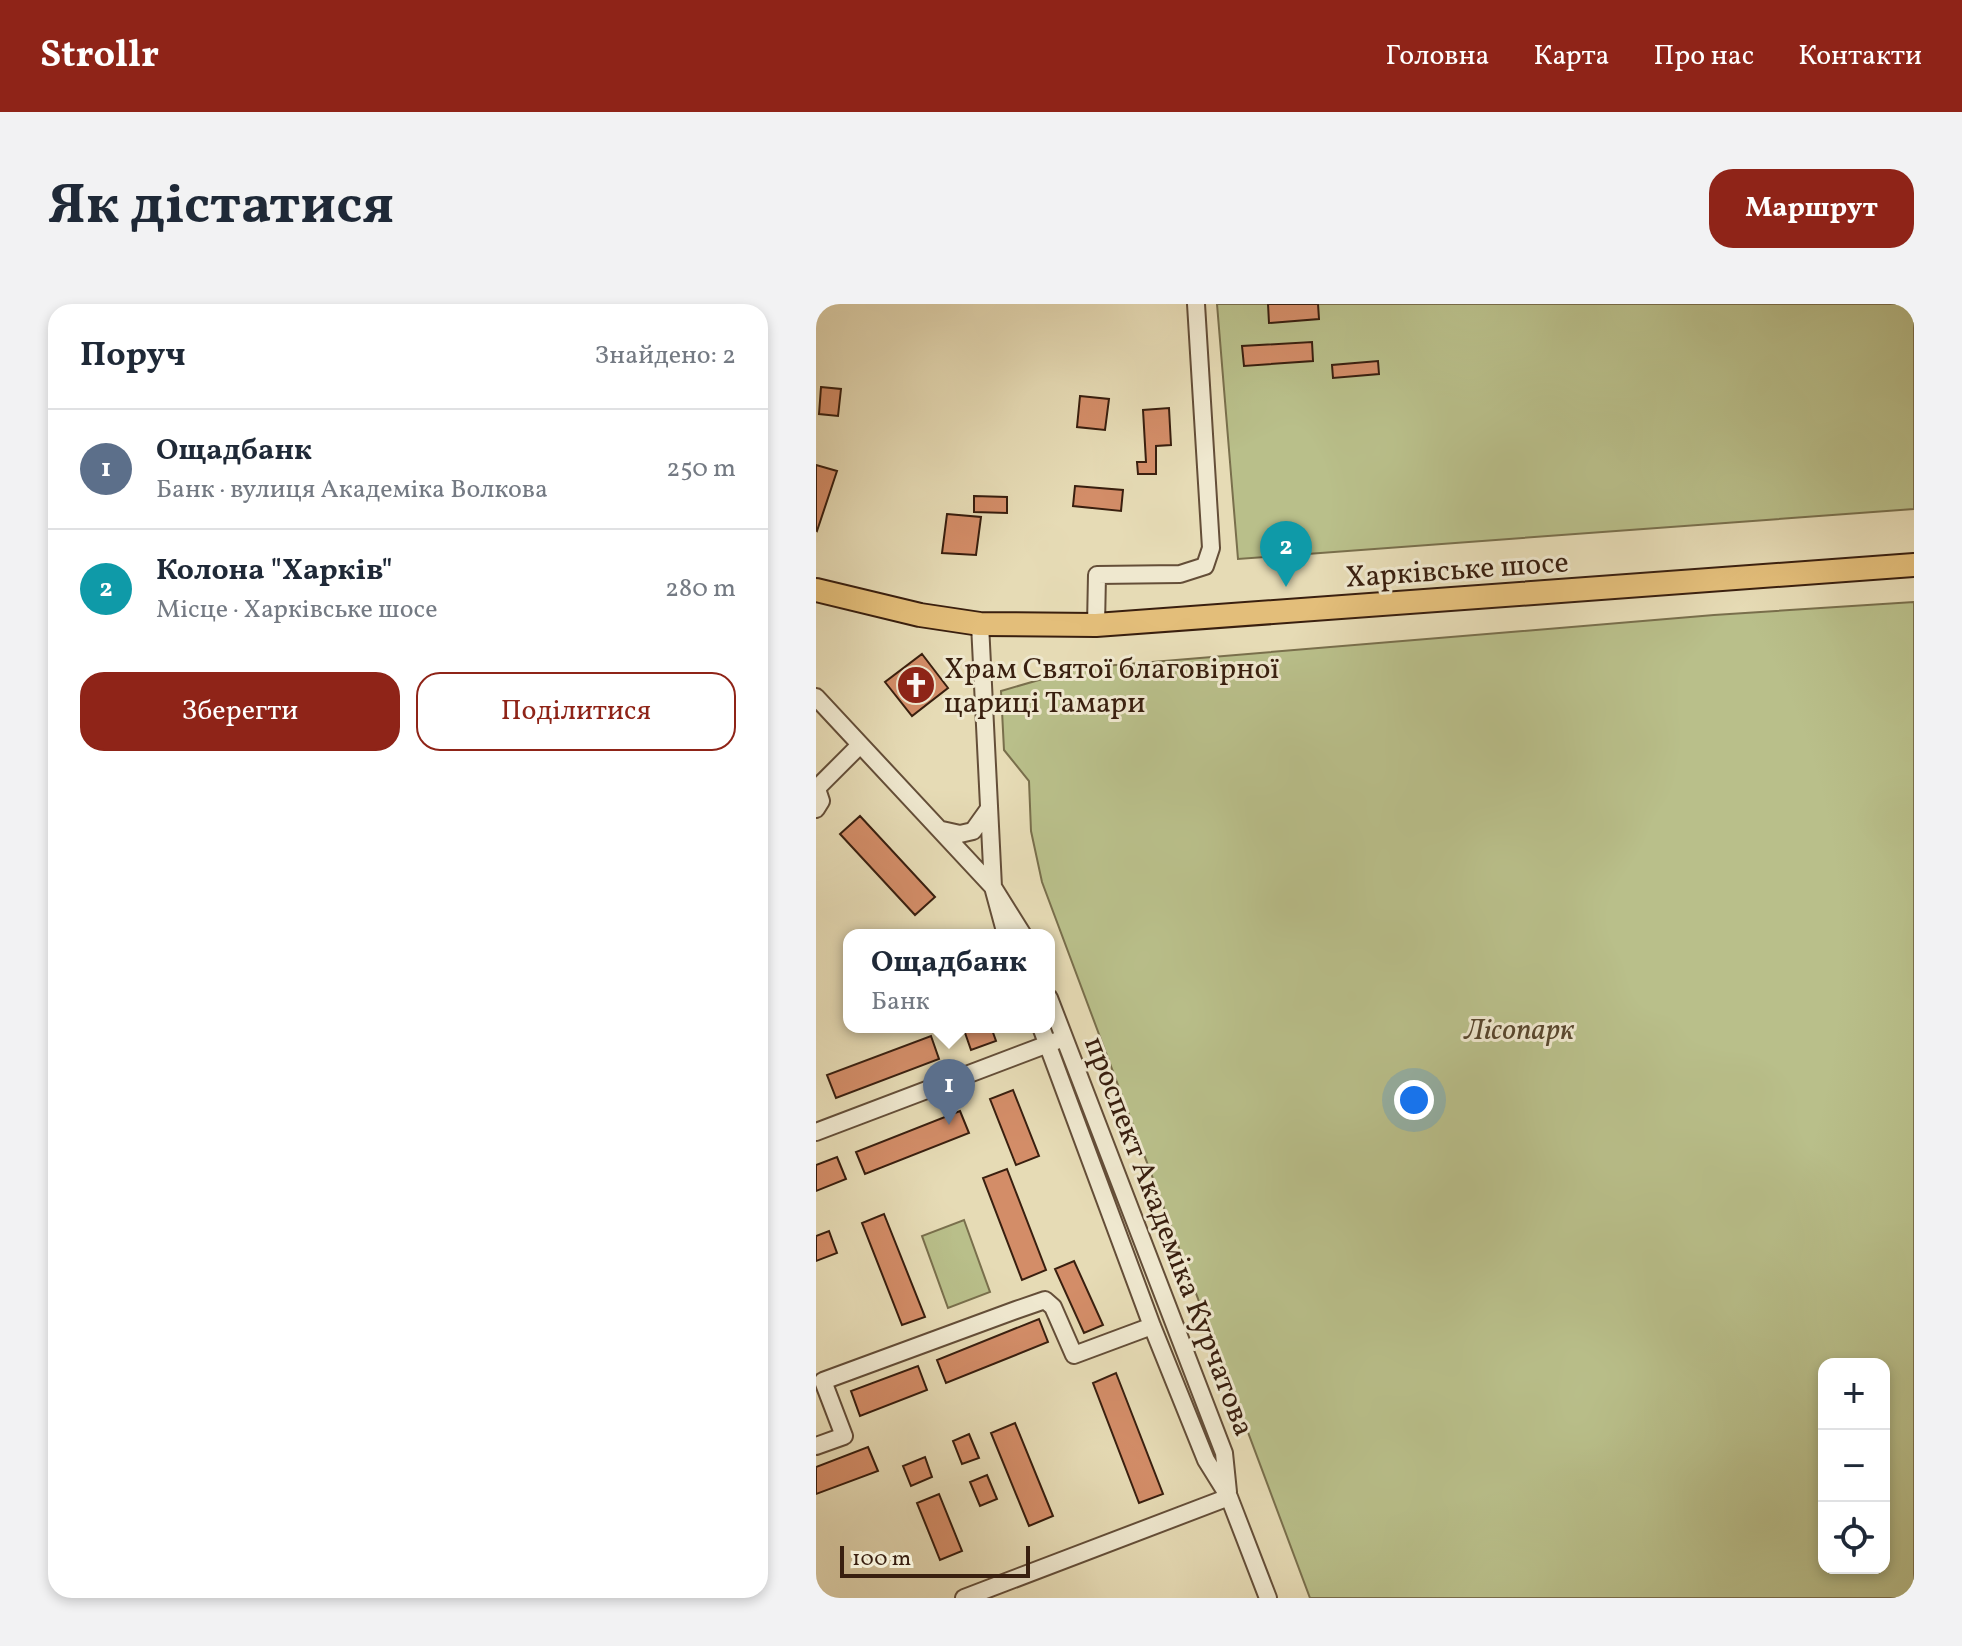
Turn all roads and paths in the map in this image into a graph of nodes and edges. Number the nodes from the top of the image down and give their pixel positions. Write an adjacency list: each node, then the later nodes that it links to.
1 (1196, 304): 5 (street)
2 (1914, 565): 5 (main road, Харківське шосе)
3 (816, 590): 4 (main road, Харківське шосе)
4 (980, 624): 5 (main road, Харківське шосе); 10 (street)
5 (1096, 625)
6 (816, 697): 7 (street)
7 (860, 745): 8 (street); 11 (street)
8 (816, 789): 9 (street)
9 (816, 809)
10 (988, 810): 11 (street); 12 (street)
11 (940, 829): 12 (street)
12 (993, 887): 13 (street); 14 (street)
13 (1004, 929)
14 (1019, 929)
15 (1055, 1013): 17 (street, проспект Академіка Курчатова)
16 (1043, 1033): 18 (street, проспект Академіка Курчатова)
17 (1065, 1037): 18 (street); 22 (street, проспект Академіка Курчатова)
18 (1048, 1044): 19 (street); 20 (street, проспект Академіка Курчатова)
19 (816, 1132)
20 (1152, 1326): 21 (street); 22 (street, проспект Академіка Курчатова)
21 (816, 1446)
22 (1229, 1497): 23 (street); 24 (street, проспект Академіка Курчатова)
23 (964, 1598)
24 (1268, 1598)

